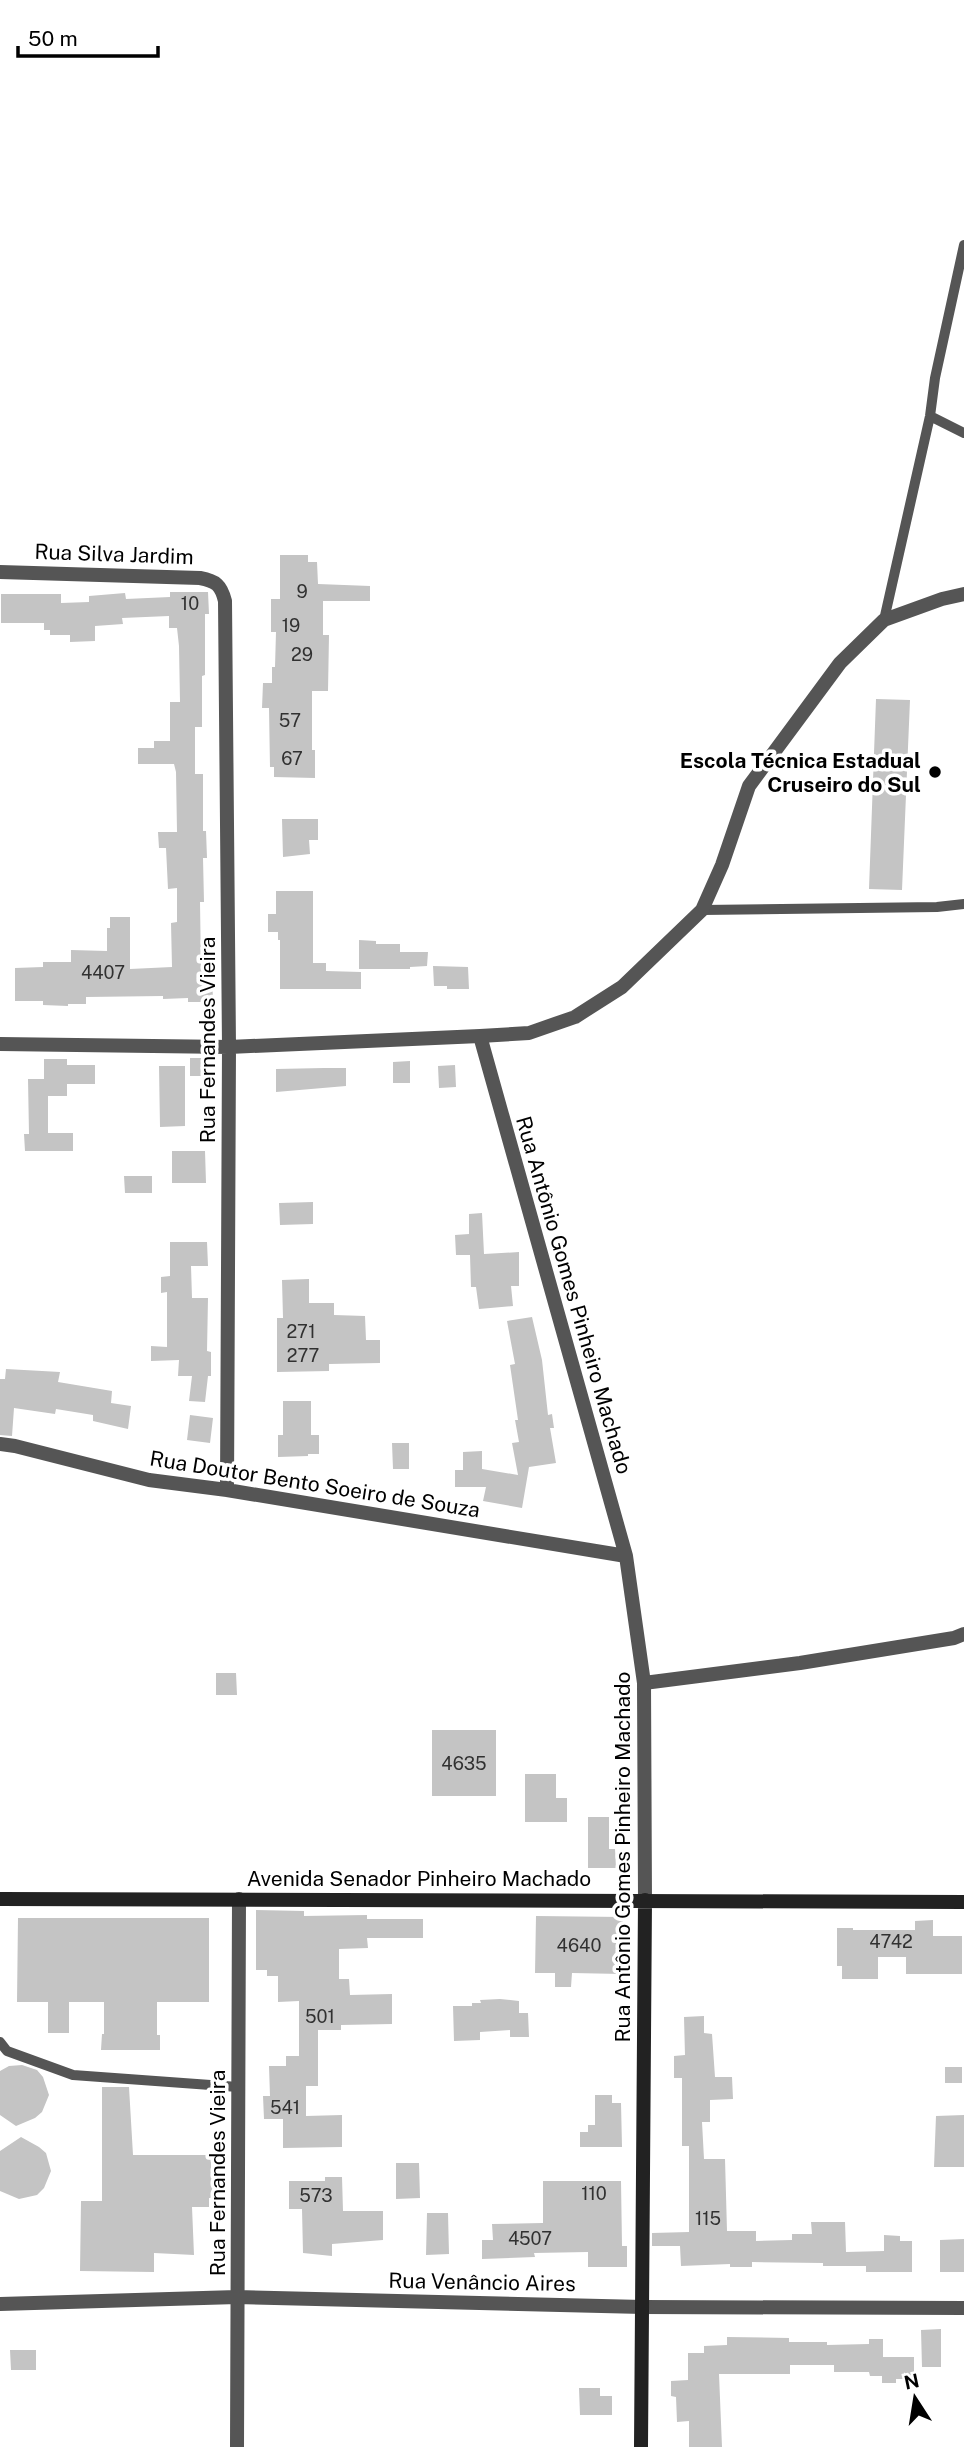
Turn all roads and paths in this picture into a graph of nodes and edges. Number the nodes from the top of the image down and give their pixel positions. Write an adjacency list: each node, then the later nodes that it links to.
1 (964, 245): 2 (lane)
2 (930, 416): 3 (lane); 7 (lane)
3 (964, 433)
4 (0, 572): 5 (street, Rua Silva Jardim)
5 (223, 591): 12 (street, Rua Fernandes Vieira)
6 (964, 594): 7 (street)
7 (884, 620): 9 (street)
8 (964, 904): 9 (lane)
9 (702, 910): 10 (street)
10 (480, 1035): 12 (street); 15 (street, Rua Antônio Gomes Pinheiro Machado)
11 (0, 1044): 12 (street)
12 (229, 1046): 14 (street, Rua Fernandes Vieira)
13 (0, 1444): 14 (street, Rua Doutor Bento Soeiro de Souza)
14 (227, 1490): 15 (street, Rua Doutor Bento Soeiro de Souza)
15 (625, 1556): 17 (street, Rua Antônio Gomes Pinheiro Machado)
16 (964, 1634): 17 (street)
17 (644, 1683): 20 (street, Rua Antônio Gomes Pinheiro Machado)
18 (0, 1899): 19 (main road, Avenida Senador Pinheiro Machado)
19 (239, 1899): 20 (main road, Avenida Senador Pinheiro Machado); 23 (street, Rua Fernandes Vieira)
20 (645, 1900): 21 (main road, Avenida Senador Pinheiro Machado); 26 (main road, Rua Antônio Gomes Pinheiro Machado)
21 (964, 1902)
22 (0, 2042): 23 (lane)
23 (238, 2087): 24 (street, Rua Fernandes Vieira)
24 (237, 2297): 25 (street, Rua Venâncio Aires); 26 (street, Rua Venâncio Aires); 28 (street, Rua Fernandes Vieira)
25 (0, 2304)
26 (643, 2307): 27 (street, Rua Venâncio Aires); 29 (main road, Rua Antônio Gomes Pinheiro Machado)
27 (964, 2308)
28 (237, 2447)
29 (641, 2447)

